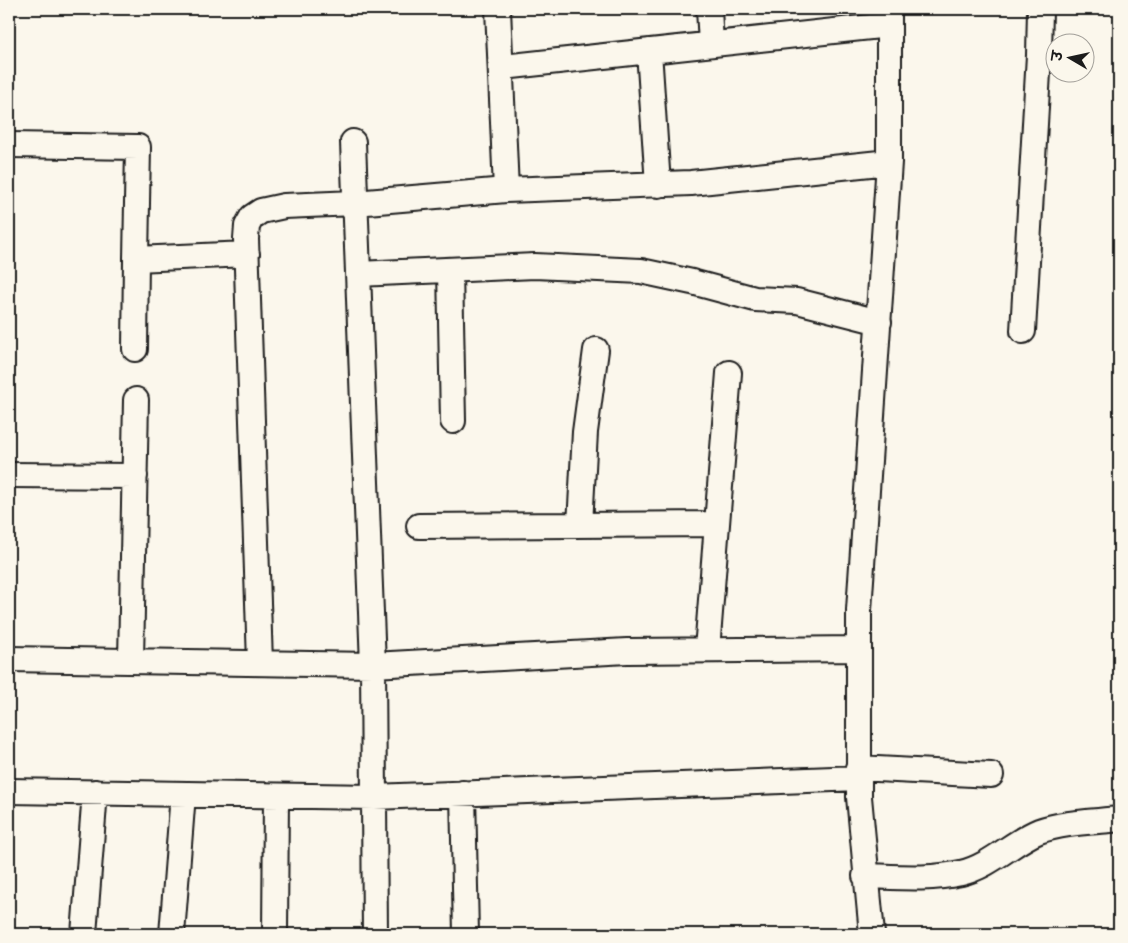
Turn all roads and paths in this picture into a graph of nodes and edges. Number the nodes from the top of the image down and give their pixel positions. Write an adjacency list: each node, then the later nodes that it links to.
1 (498, 9): 7 (street)
2 (709, 9): 5 (street)
3 (1040, 9): 19 (street)
4 (889, 17): 5 (street); 10 (street)
5 (711, 44): 6 (street)
6 (649, 51): 7 (street); 11 (street)
7 (503, 67): 12 (street)
8 (353, 142): 13 (street)
9 (9, 145): 15 (street)
10 (889, 162): 11 (street); 18 (street)
11 (658, 185): 12 (street)
12 (506, 190): 13 (street)
13 (355, 203): 14 (street); 17 (street)
14 (246, 254): 15 (street); 34 (street)
15 (136, 259): 20 (street)
16 (450, 270): 17 (street); 18 (street); 24 (street)
17 (358, 274): 35 (street)
18 (879, 322): 31 (street)
19 (1023, 331)
20 (135, 349)
21 (596, 350): 28 (street)
22 (729, 373): 27 (street)
23 (136, 400): 26 (street)
24 (453, 421)
25 (9, 475): 26 (street)
26 (135, 476): 33 (street)
27 (717, 524): 28 (street); 30 (street)
28 (580, 525): 29 (street)
29 (419, 526)
30 (707, 650): 31 (street); 35 (street)
31 (858, 650): 36 (street)
32 (9, 658): 33 (street)
33 (131, 661): 34 (street)
34 (260, 663): 35 (street)
35 (374, 665): 43 (street)
36 (858, 773): 37 (street); 40 (street); 45 (street)
37 (991, 775)
38 (9, 791): 39 (street)
39 (95, 792): 41 (street); 46 (street)
40 (463, 793): 43 (street); 50 (street)
41 (183, 794): 42 (street); 47 (street)
42 (276, 796): 43 (street); 48 (street)
43 (374, 797): 49 (street)
44 (1119, 820): 45 (street)
45 (865, 876): 51 (street)
46 (84, 934)
47 (172, 934)
48 (275, 934)
49 (375, 934)
50 (466, 934)
51 (872, 934)

